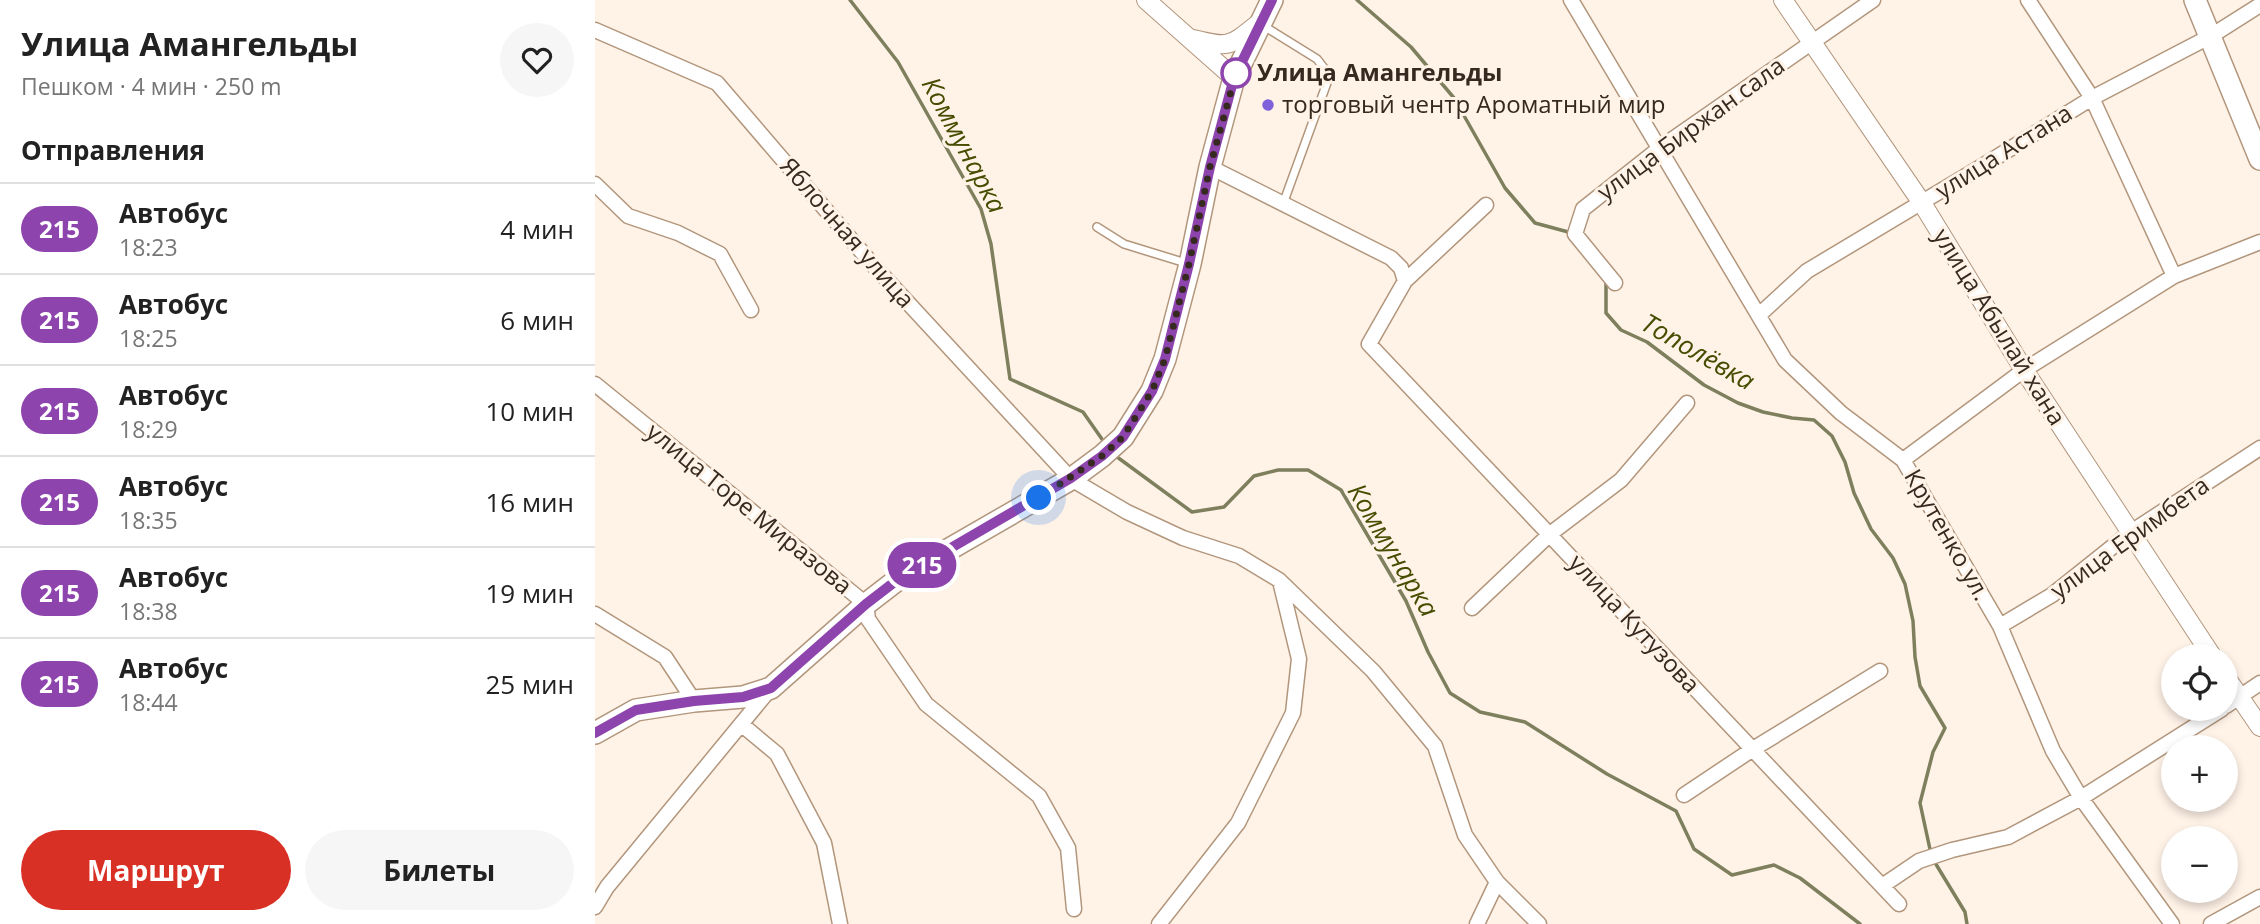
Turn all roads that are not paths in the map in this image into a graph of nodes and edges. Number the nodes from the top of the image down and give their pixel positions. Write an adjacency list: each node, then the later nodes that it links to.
1 (1146, 0): 12 (street)
2 (1272, 0): 9 (main road)
3 (1571, 0): 16 (street, Крутенко ул.)
4 (1783, 0): 13 (street, улица Абылай хана)
5 (1873, 0): 13 (street, улица Биржан сала)
6 (2028, 0): 15 (street)
7 (2196, 0): 11 (main road)
8 (2260, 5): 11 (street, улица Астана)
9 (1259, 23): 12 (street); 14 (main road); 21 (lane)
10 (595, 30): 36 (street, Яблочная улица)
11 (2211, 36): 15 (street, улица Астана); 17 (main road)
12 (1189, 38): 14 (street)
13 (1811, 41): 16 (street, улица Биржан сала); 20 (street, улица Абылай хана)
14 (1234, 78): 18 (main road)
15 (2092, 98): 20 (street, улица Астана); 26 (street)
16 (1660, 148): 28 (street, улица Биржан сала); 30 (street, Крутенко ул.)
17 (2260, 159)
18 (1210, 167): 21 (street); 25 (main road)
19 (595, 184): 29 (street)
20 (1922, 203): 30 (street, улица Астана); 31 (street, улица Абылай хана)
21 (1283, 204): 27 (street)
22 (1486, 205): 27 (street)
23 (1097, 227): 25 (lane)
24 (2260, 242): 26 (street)
25 (1189, 264): 36 (main road)
26 (2174, 276): 31 (street)
27 (1405, 281): 38 (street, улица Кутузова)
28 (1615, 283)
29 (751, 310)
30 (1759, 315): 35 (street, Крутенко ул.)
31 (2024, 370): 35 (street); 37 (street, улица Абылай хана)
32 (595, 384): 40 (street, улица Торе Миразова)
33 (1687, 403): 38 (street)
34 (2260, 448): 37 (street, улица Еримбета)
35 (1903, 460): 43 (street, Крутенко ул.)
36 (1071, 478): 39 (street, Яблочная улица); 40 (main road)
37 (2131, 532): 43 (street, улица Еримбета); 44 (street, улица Абылай хана)
38 (1551, 534): 41 (street); 55 (street, улица Кутузова)
39 (1279, 580): 58 (street, Яблочная улица); 65 (street)
40 (866, 604): 47 (main road); 63 (street, улица Торе Миразова)
41 (1472, 608)
42 (595, 614): 49 (street)
43 (2000, 626): 57 (street, Крутенко ул.)
44 (2205, 644)
45 (1880, 671): 55 (street)
46 (2260, 683): 48 (street)
47 (771, 688): 49 (main road); 52 (street)
48 (2238, 698)
49 (694, 701): 54 (main road)
50 (2238, 711): 53 (street)
51 (2202, 721): 57 (street)
52 (741, 724): 62 (street); 64 (street)
53 (2260, 727)
54 (595, 733)
55 (1753, 749): 56 (street); 59 (street, улица Кутузова)
56 (1684, 795)
57 (2081, 798): 59 (street); 68 (street, Крутенко ул.)
58 (1497, 882): 66 (street); 67 (street, Яблочная улица)
59 (1882, 886): 61 (street, улица Кутузова)
60 (2260, 897): 69 (street)
61 (1899, 904)
62 (595, 907)
63 (1074, 909)
64 (840, 924)
65 (1159, 924)
66 (1477, 924)
67 (1539, 924)
68 (2172, 924)
69 (2211, 924)

